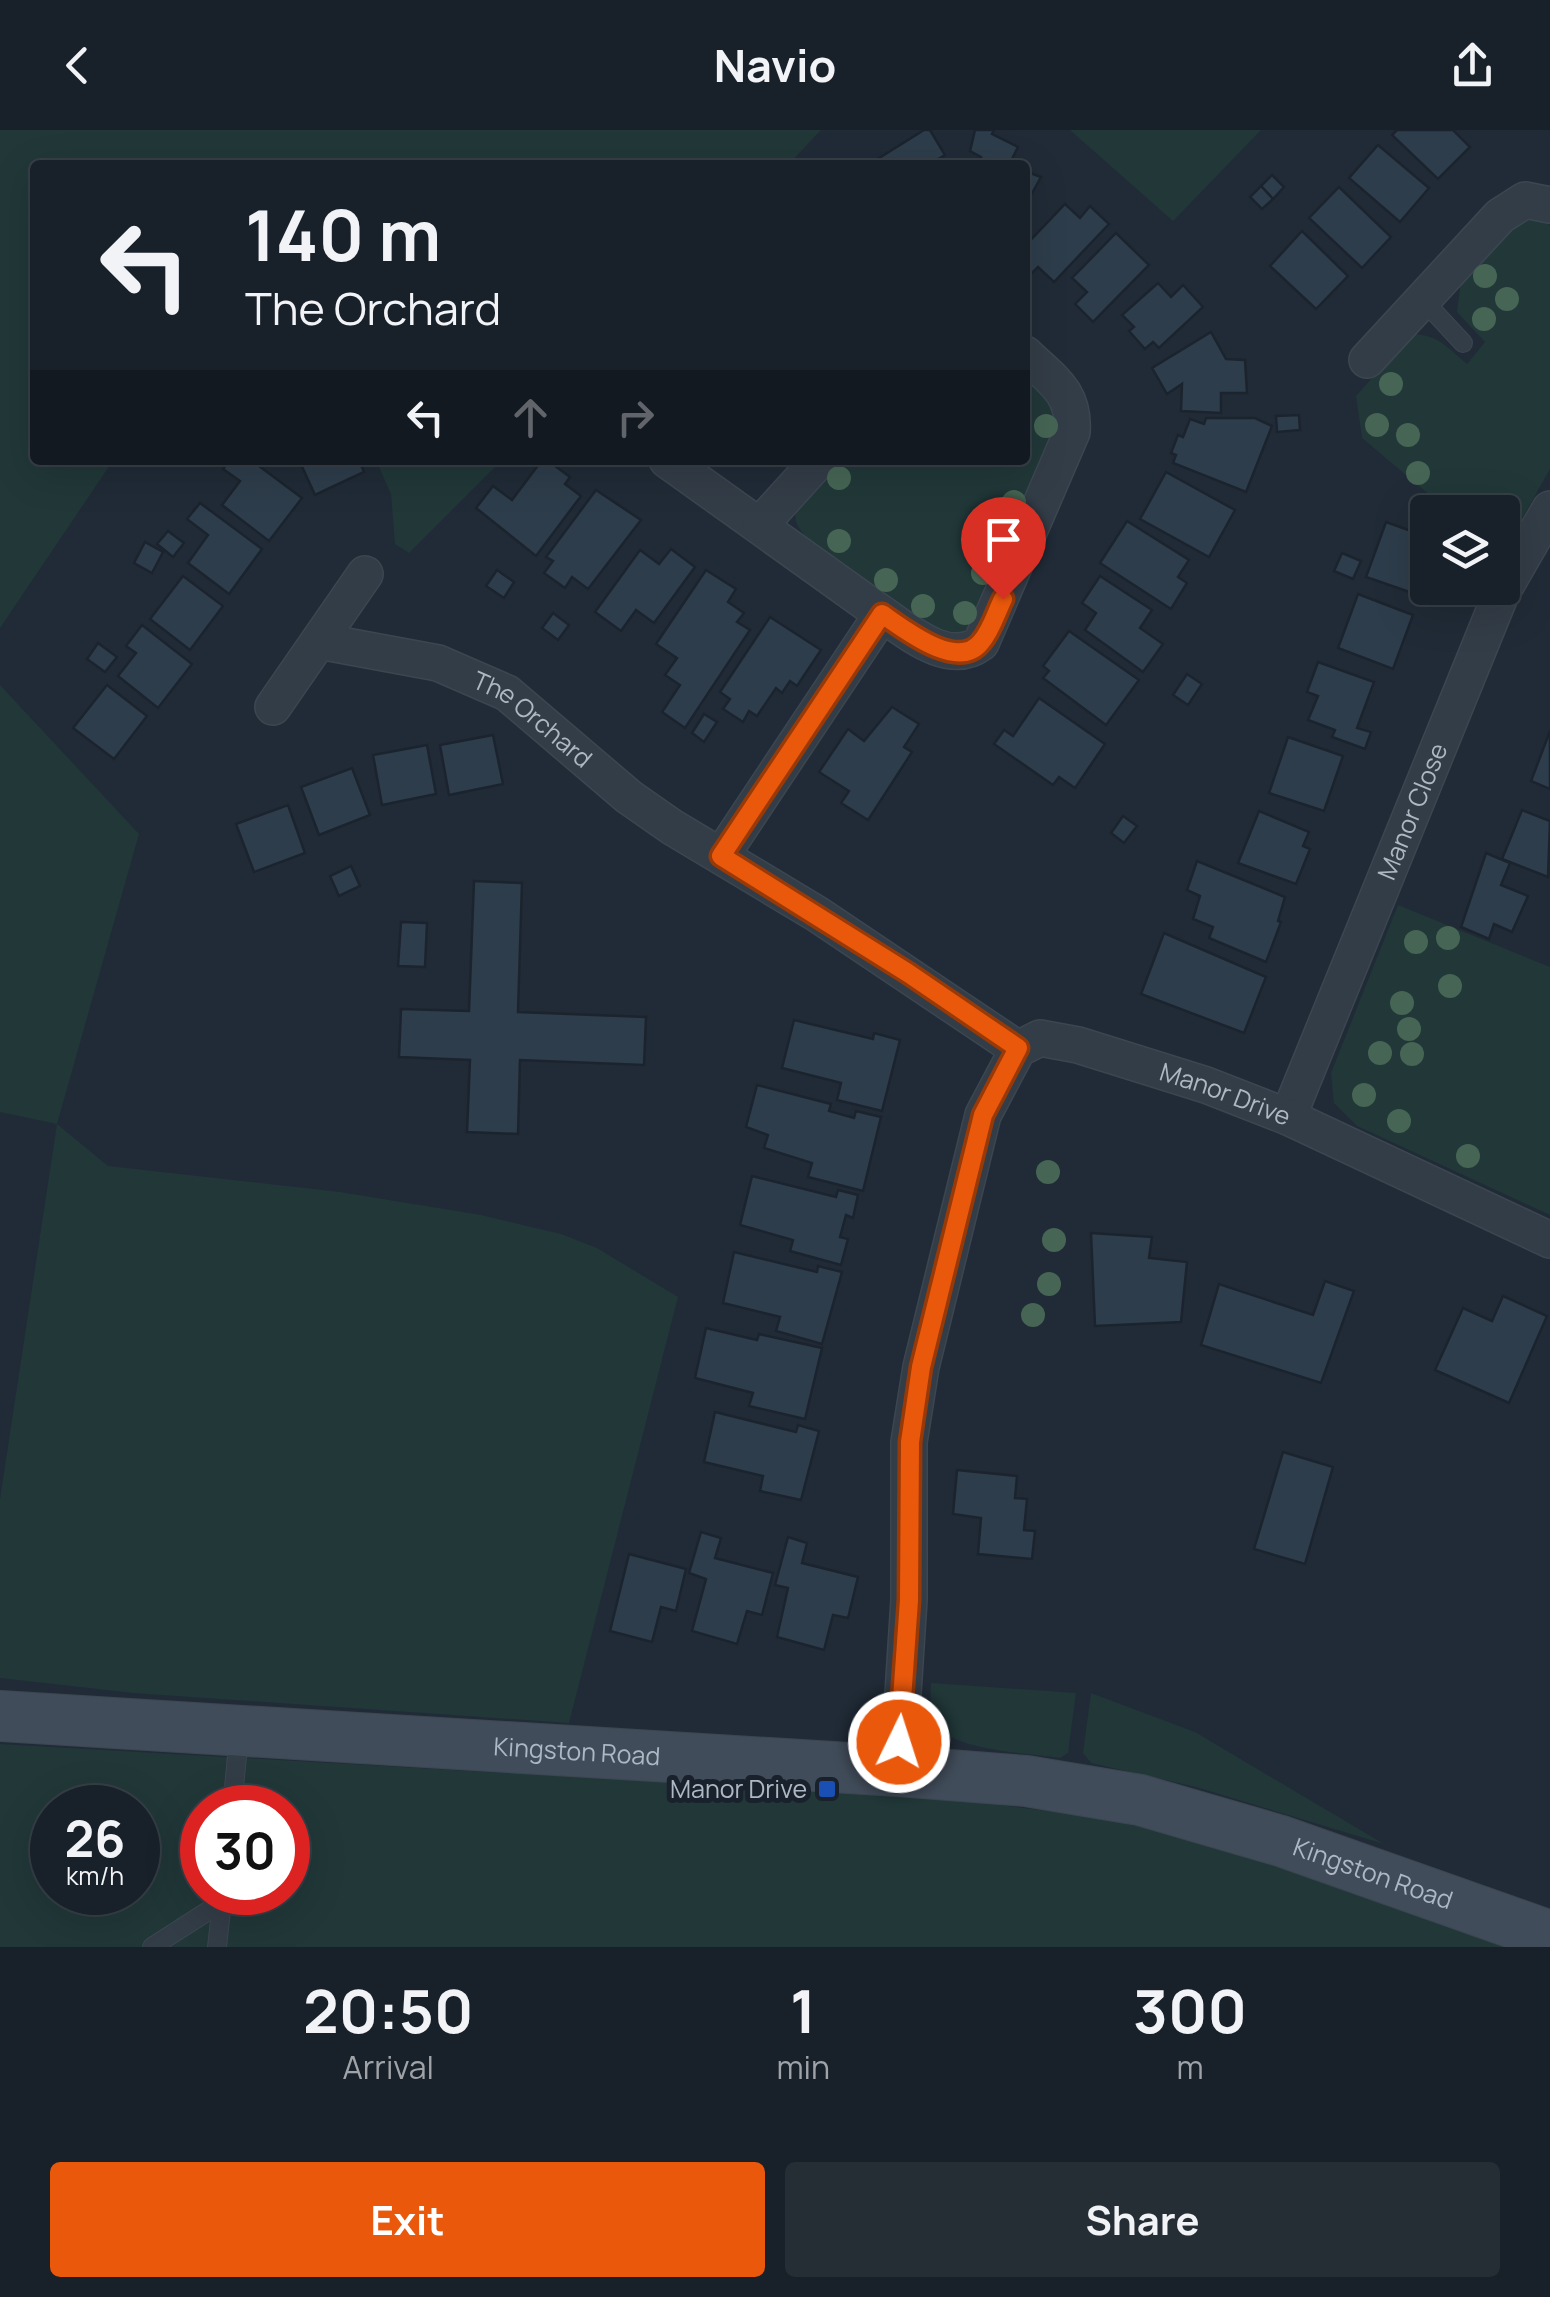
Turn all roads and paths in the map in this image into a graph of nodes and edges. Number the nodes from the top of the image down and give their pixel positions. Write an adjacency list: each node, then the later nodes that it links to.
1 (1550, 205): 2 (street)
2 (1424, 301): 3 (lane); 5 (street)
3 (1463, 343)
4 (1030, 359): 11 (street)
5 (1367, 360)
6 (674, 465): 9 (street)
7 (814, 465): 9 (street)
8 (1550, 509): 16 (street, Manor Close)
9 (760, 525): 11 (street)
10 (365, 574): 12 (street)
11 (882, 614): 14 (street)
12 (319, 641): 13 (street); 14 (street, The Orchard)
13 (273, 707)
14 (721, 856): 15 (street, The Orchard)
15 (1018, 1048): 16 (street, Manor Drive); 20 (street)
16 (1288, 1117): 17 (street, Manor Drive)
17 (1550, 1240)
18 (0, 1716): 19 (main road, Kingston Road)
19 (240, 1730): 20 (main road, Kingston Road); 21 (lane)
20 (898, 1770): 24 (main road, Kingston Road)
21 (234, 1785)
22 (197, 1915): 25 (lane)
23 (220, 1915): 26 (lane)
24 (1550, 1936)
25 (152, 1947)
26 (217, 1947)

